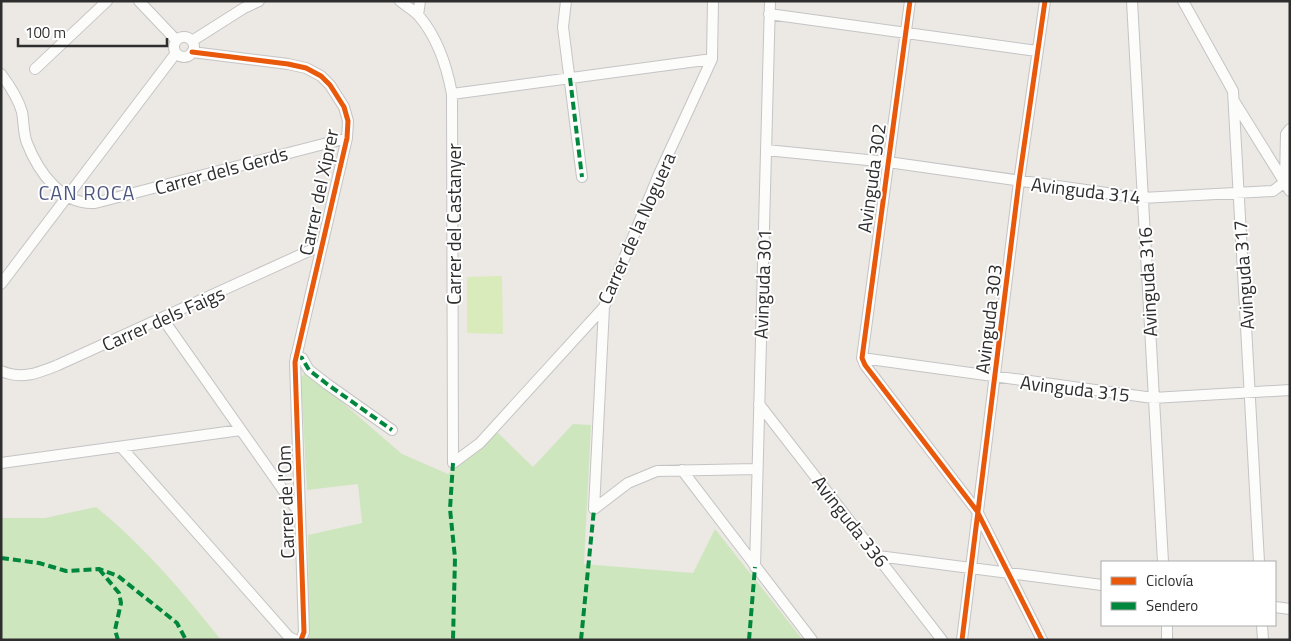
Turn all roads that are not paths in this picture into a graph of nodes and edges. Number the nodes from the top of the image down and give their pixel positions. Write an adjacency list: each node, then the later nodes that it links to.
1 (107, 1): 21 (street)
2 (139, 1): 16 (street)
3 (259, 1): 17 (street)
4 (400, 1): 14 (street, Carrer del Castanyer)
5 (420, 1): 14 (street)
6 (566, 1): 23 (street)
7 (713, 1): 20 (street, Carrer de la Noguera)
8 (770, 1): 13 (street, Avinguda 301)
9 (910, 1): 15 (street, Avinguda 302)
10 (1044, 1): 18 (street, Avinguda 303)
11 (1132, 1): 35 (street, Avinguda 316)
12 (1183, 1): 25 (street, Avinguda 317)
13 (769, 14): 15 (street); 28 (street, Avinguda 301)
14 (418, 15): 24 (street, Carrer del Castanyer)
15 (906, 34): 18 (street); 29 (street, Avinguda 302)
16 (176, 40): 17 (street); 19 (street)
17 (192, 47): 19 (street); 27 (street, Carrer del Xiprer)
18 (1037, 51): 31 (street, Avinguda 303)
19 (176, 53): 34 (street)
20 (712, 58): 23 (street); 38 (street, Carrer de la Noguera)
21 (35, 69)
22 (1, 74): 34 (street)
23 (570, 78): 24 (street); 30 (street)
24 (452, 94): 51 (street, Carrer del Castanyer)
25 (1234, 99): 32 (street); 33 (street, Avinguda 317)
26 (1290, 129): 32 (street)
27 (347, 138): 34 (street, Carrer dels Gerds); 36 (street, Carrer del Xiprer)
28 (766, 150): 29 (street, Avinguda 314); 47 (street, Avinguda 301)
29 (888, 162): 31 (street, Avinguda 314); 40 (street, Avinguda 302)
30 (582, 177)
31 (1019, 181): 35 (street, Avinguda 314); 43 (street, Avinguda 303)
32 (1287, 187): 33 (street, Avinguda 314)
33 (1238, 195): 35 (street, Avinguda 314); 45 (street, Avinguda 317)
34 (67, 198): 37 (street)
35 (1142, 198): 46 (street, Avinguda 316)
36 (322, 245): 39 (street, Carrer dels Faigs); 41 (street, Carrer del Xiprer)
37 (1, 284)
38 (604, 307): 51 (street, Carrer de la Noguera); 53 (street)
39 (163, 319): 42 (street, Carrer dels Faigs); 48 (street)
40 (862, 358): 43 (street, Avinguda 315); 55 (street)
41 (296, 359): 49 (street); 56 (street, Carrer de l'Om)
42 (1, 371)
43 (996, 378): 46 (street, Avinguda 315); 55 (street, Avinguda 303)
44 (1290, 390): 45 (street, Avinguda 315)
45 (1250, 392): 46 (street, Avinguda 315); 59 (street, Avinguda 317)
46 (1153, 398): 58 (street, Avinguda 316)
47 (759, 404): 54 (street, Avinguda 301); 57 (street, Avinguda 336)
48 (241, 430): 50 (street); 56 (street)
49 (392, 430)
50 (122, 448): 52 (street); 68 (street)
51 (453, 463)
52 (1, 464)
53 (682, 470): 54 (street); 60 (street)
54 (756, 470): 60 (street, Avinguda 301)
55 (977, 511): 61 (street, Avinguda 303); 62 (street)
56 (300, 514): 69 (street, Carrer de l'Om)
57 (878, 556): 61 (street); 71 (street, Avinguda 336)
58 (1163, 561)
59 (1260, 561)
60 (755, 567): 70 (street)
61 (971, 568): 62 (street); 72 (street, Avinguda 303)
62 (1009, 574): 63 (street); 73 (street)
63 (1101, 585)
64 (1276, 607): 65 (street)
65 (1290, 609)
66 (1167, 626): 74 (street)
67 (1262, 626): 75 (street)
68 (295, 640)
69 (301, 640)
70 (812, 640)
71 (942, 640)
72 (962, 640)
73 (1042, 640)
74 (1167, 640)
75 (1263, 640)

